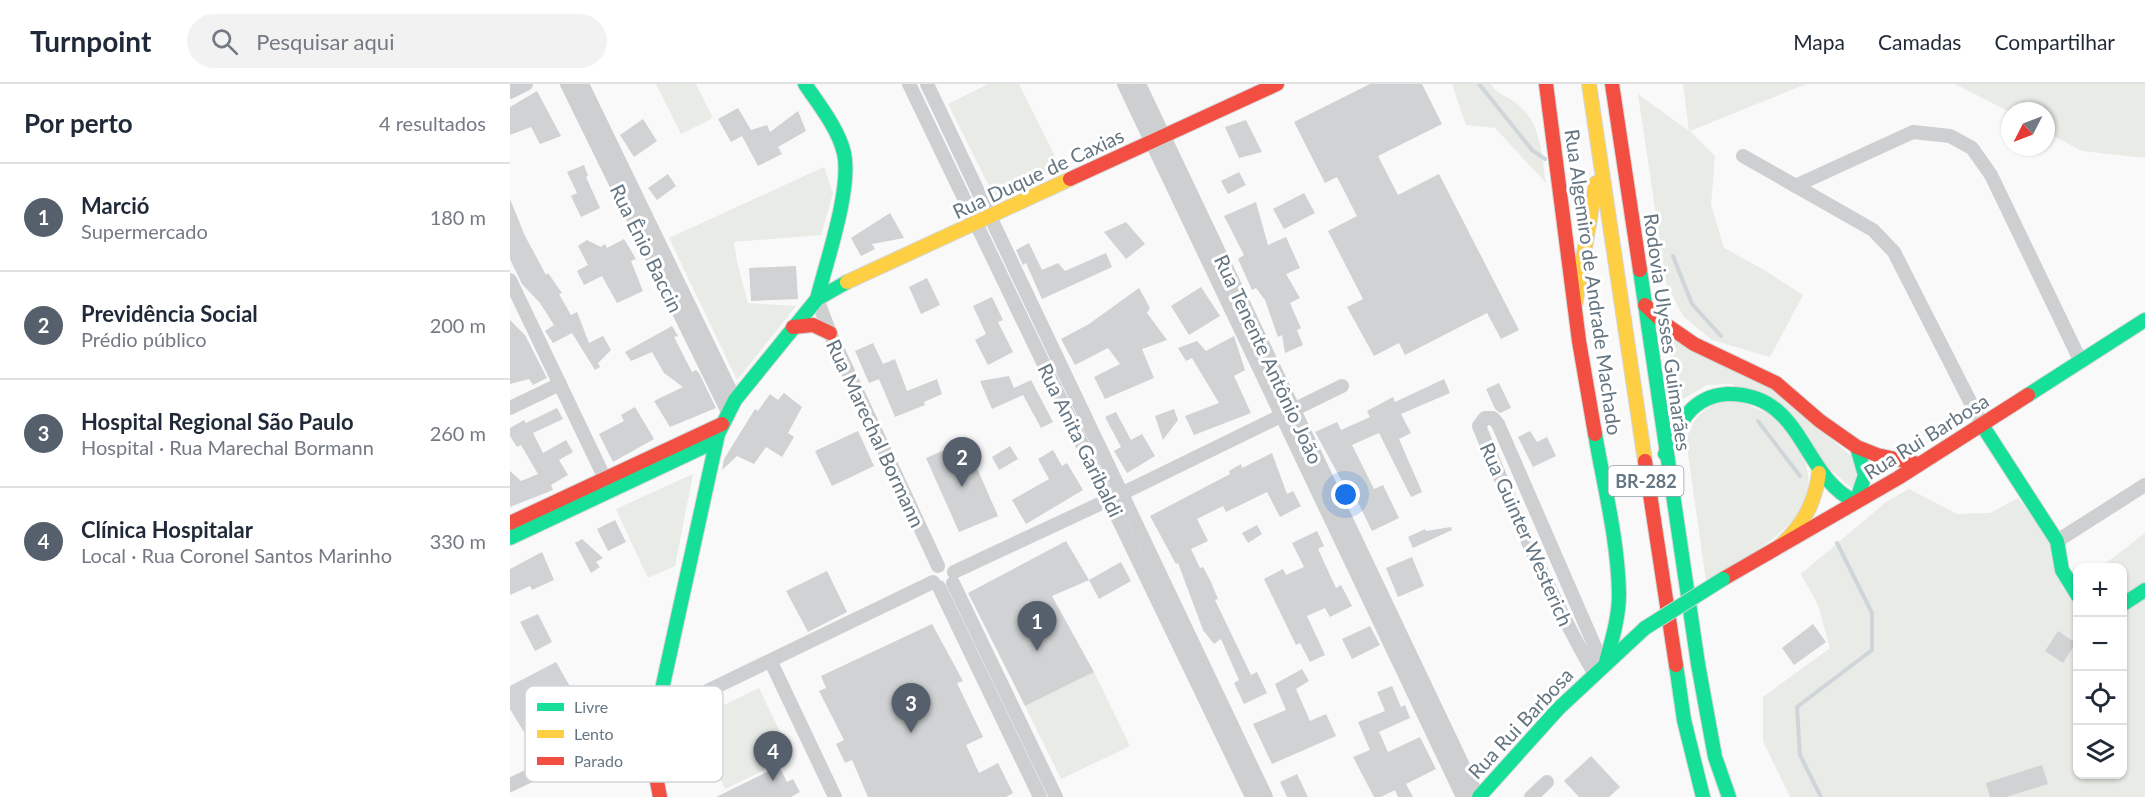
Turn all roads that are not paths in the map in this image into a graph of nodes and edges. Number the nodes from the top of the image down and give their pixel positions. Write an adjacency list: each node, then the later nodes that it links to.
1 (526, 84): 13 (street)
2 (567, 84): 14 (street, Rua Ênio Baccin)
3 (582, 84): 14 (street, Rua Ênio Baccin)
4 (805, 84): 22 (main road)
5 (1124, 84): 15 (street, Rua Tenente Antônio João)
6 (1139, 84): 15 (street, Rua Tenente Antônio João)
7 (1276, 84): 15 (main road, Rua Duque de Caxias)
8 (1546, 84): 27 (main road, Rua Algemiro de Andrade Machado)
9 (1588, 84): 19 (main road, BR-282)
10 (1612, 84): 26 (main road, Rodovia Ulysses Guimarães / BR-282)
11 (928, 85): 12 (street); 16 (street, Rua Anita Garibaldi)
12 (912, 89): 17 (street, Rua Anita Garibaldi)
13 (510, 92)
14 (599, 136): 36 (street, Rua Ênio Baccin)
15 (1158, 139): 21 (main road, Rua Duque de Caxias); 37 (street, Rua Tenente Antônio João)
16 (954, 141): 17 (street); 21 (street, Rua Anita Garibaldi)
17 (940, 147): 21 (street, Rua Anita Garibaldi)
18 (1743, 156): 20 (street)
19 (1600, 163): 27 (main road); 88 (main road, BR-282)
20 (1795, 186): 31 (street); 39 (street)
21 (983, 220): 24 (main road, Rua Duque de Caxias); 32 (street, Rua Anita Garibaldi)
22 (826, 259): 24 (main road); 25 (main road)
23 (510, 280): 33 (street)
24 (849, 281): 25 (main road, Rua Duque de Caxias)
25 (817, 299): 29 (main road); 30 (street, Rua Marechal Bormann)
26 (1645, 305): 42 (main road); 43 (main road, Rodovia Ulysses Guimarães / BR-282)
27 (1575, 306): 69 (main road, Rua Algemiro de Andrade Machado)
28 (2145, 320): 31 (main road, Rua Rui Barbosa)
29 (793, 327): 30 (main road); 36 (main road)
30 (830, 333): 62 (street, Rua Marechal Bormann)
31 (2081, 362): 39 (main road, Rua Rui Barbosa)
32 (1057, 373): 38 (street, Rua Anita Garibaldi); 40 (street, Rua Anita Garibaldi)
33 (560, 384): 35 (street); 48 (street)
34 (1342, 386): 37 (street)
35 (510, 408)
36 (729, 412): 41 (main road); 48 (main road)
37 (1289, 413): 50 (street); 72 (street, Rua Tenente Antônio João)
38 (1088, 422): 40 (street); 50 (street, Rua Anita Garibaldi)
39 (1982, 425): 44 (main road, Rua Rui Barbosa); 58 (main road)
40 (1075, 428): 51 (street, Rua Anita Garibaldi)
41 (714, 442): 48 (main road); 70 (main road)
42 (1857, 447): 44 (main road); 52 (main road)
43 (1665, 454): 46 (main road); 89 (main road, Rodovia Ulysses Guimarães / BR-282)
44 (1920, 464): 52 (main road, Rua Rui Barbosa)
45 (1518, 469): 47 (street); 47 (street, Rua Guinter Westerich); 55 (street, Rua Guinter Westerich)
46 (1819, 473): 52 (main road); 59 (main road)
47 (1500, 477): 56 (street, Rua Guinter Westerich)
48 (608, 484): 53 (main road)
49 (2145, 485): 58 (street)
50 (1123, 493): 51 (street); 60 (street, Rua Anita Garibaldi)
51 (1110, 500): 60 (street, Rua Anita Garibaldi); 62 (street)
52 (1856, 502): 59 (main road, Rua Rui Barbosa)
53 (531, 520): 54 (main road); 57 (main road)
54 (510, 523)
55 (1543, 527): 56 (street); 61 (street, Rua Guinter Westerich)
56 (1526, 534): 63 (street, Rua Guinter Westerich)
57 (510, 538)
58 (2057, 541): 64 (main road)
59 (1781, 545): 69 (main road, Rua Rui Barbosa, bridge)
60 (1152, 573): 79 (street, Rua Anita Garibaldi)
61 (1566, 580): 63 (street); 69 (street, Rua Guinter Westerich)
62 (945, 581): 67 (street); 68 (street)
63 (1551, 587): 69 (street, Rua Guinter Westerich)
64 (2073, 588)
65 (2145, 590): 66 (main road)
66 (2127, 602)
67 (974, 644): 73 (street); 74 (street)
68 (771, 662): 71 (street); 81 (street)
69 (1601, 667): 86 (main road, Rua Rui Barbosa)
70 (667, 686)
71 (712, 686)
72 (1436, 724): 85 (street, Rua Tenente Antônio João); 86 (street, Rua Tenente Antônio João)
73 (1024, 731): 74 (street); 83 (street)
74 (1011, 737): 82 (street)
75 (525, 778): 78 (street)
76 (657, 782): 80 (main road)
77 (1547, 782): 87 (street)
78 (510, 785)
79 (1252, 788): 84 (street, Rua Anita Garibaldi)
80 (660, 797)
81 (835, 797)
82 (1040, 797)
83 (1056, 797)
84 (1266, 797)
85 (1463, 797)
86 (1478, 797)
87 (1531, 797)
88 (1703, 797)
89 (1729, 797)

